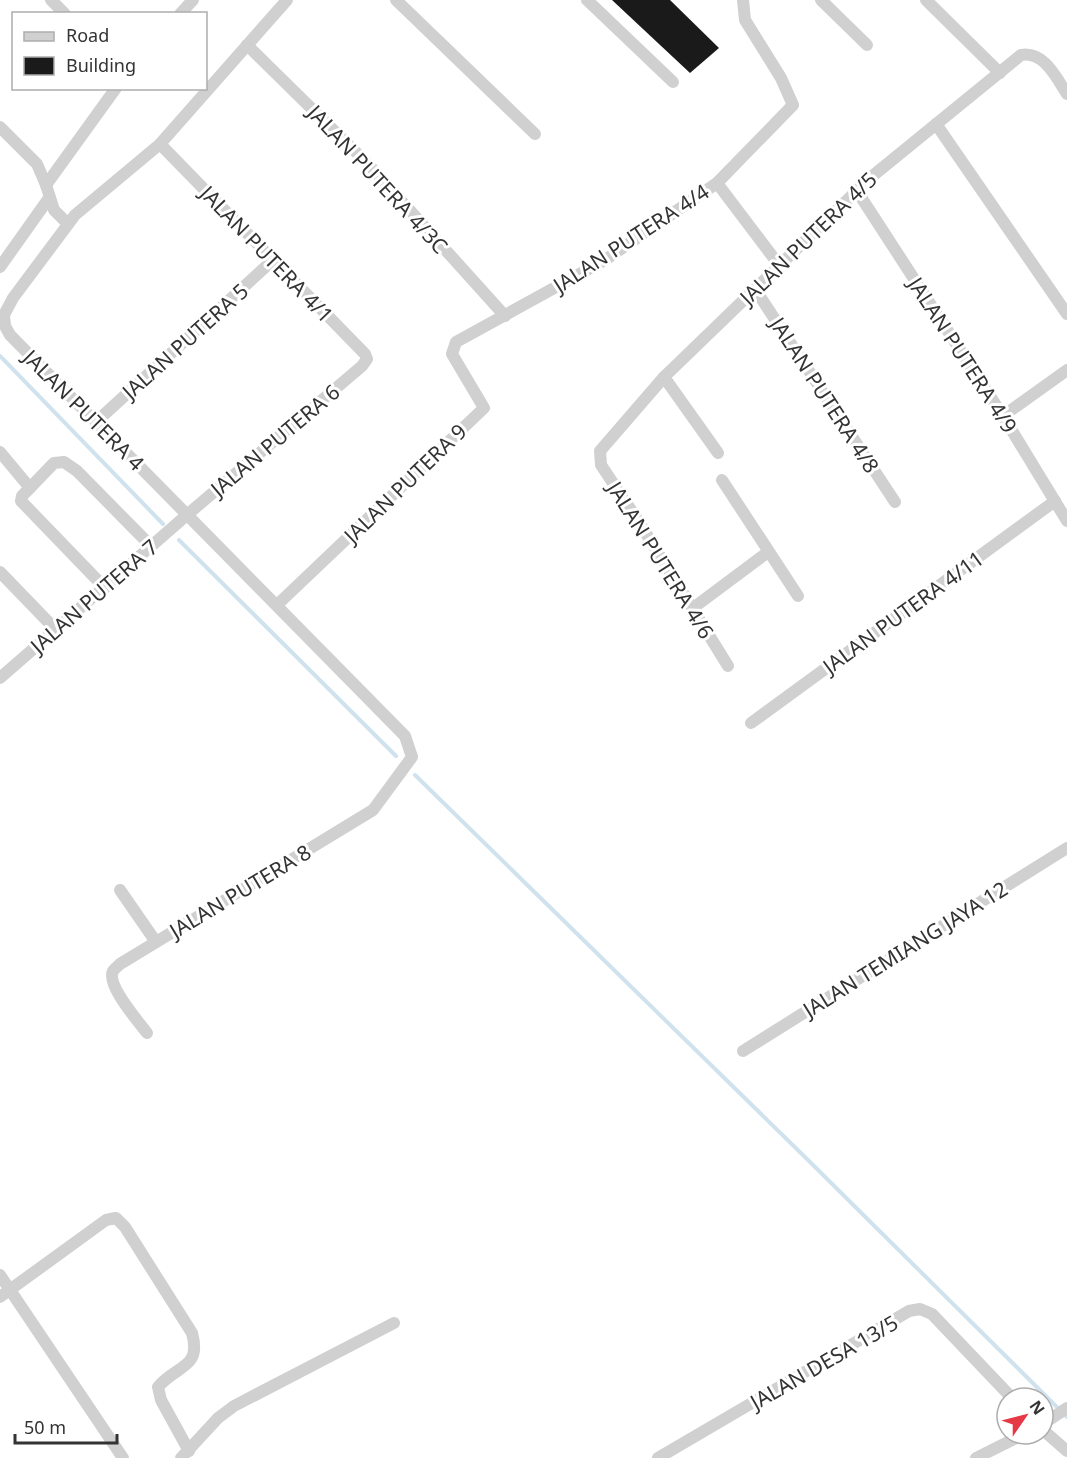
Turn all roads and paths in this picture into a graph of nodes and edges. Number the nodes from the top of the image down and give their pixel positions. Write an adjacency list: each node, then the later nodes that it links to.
1 (51, 0): 9 (street)
2 (193, 0): 10 (street)
3 (287, 0): 11 (street, JALAN PUTERA 4)
4 (396, 0): 19 (street)
5 (587, 0): 14 (street)
6 (743, 0): 21 (street, JALAN PUTERA 4/4)
7 (821, 0): 12 (street)
8 (926, 0): 13 (street)
9 (63, 12)
10 (182, 12)
11 (247, 45): 20 (street, JALAN PUTERA 4); 31 (street, JALAN PUTERA 4/3C)
12 (867, 45)
13 (1000, 73): 16 (street, JALAN PUTERA 4/5); 17 (street, JALAN PUTERA 4/5)
14 (673, 82)
15 (115, 90): 22 (street)
16 (1067, 94)
17 (936, 124): 23 (street, JALAN PUTERA 4/5); 30 (street)
18 (0, 127): 22 (street)
19 (535, 134)
20 (160, 144): 25 (street, JALAN PUTERA 4); 26 (street, JALAN PUTERA 4/1)
21 (717, 183): 27 (street); 31 (street, JALAN PUTERA 4/4)
22 (46, 184): 24 (street)
23 (857, 191): 27 (street, JALAN PUTERA 4/5); 36 (street, JALAN PUTERA 4/9)
24 (49, 198): 25 (street); 28 (street)
25 (68, 224): 37 (street, JALAN PUTERA 4)
26 (273, 260): 33 (street, JALAN PUTERA 4/1); 37 (street, JALAN PUTERA 5)
27 (779, 265): 29 (street, JALAN PUTERA 4/5)
28 (0, 267)
29 (755, 289): 35 (street, JALAN PUTERA 4/5); 44 (street, JALAN PUTERA 4/8)
30 (1067, 314)
31 (505, 316): 32 (street, JALAN PUTERA 4/4)
32 (453, 348): 52 (street, JALAN PUTERA 9)
33 (362, 366): 45 (street, JALAN PUTERA 6)
34 (1067, 370): 36 (street)
35 (664, 377): 38 (street, JALAN PUTERA 4/5); 40 (street)
36 (1003, 416): 43 (street, JALAN PUTERA 4/9)
37 (96, 422): 45 (street, JALAN PUTERA 4)
38 (600, 451): 53 (street, JALAN PUTERA 4/6)
39 (0, 452): 42 (street)
40 (718, 453)
41 (722, 480): 48 (street)
42 (30, 488): 47 (street); 50 (street)
43 (1055, 501): 46 (street, JALAN PUTERA 4/9); 57 (street, JALAN PUTERA 4/11)
44 (895, 502)
45 (188, 514): 47 (street, JALAN PUTERA 7); 52 (street, JALAN PUTERA 4)
46 (1067, 520)
47 (151, 546): 50 (street, JALAN PUTERA 7)
48 (768, 552): 51 (street); 53 (street)
49 (0, 572): 54 (street)
50 (105, 588): 54 (street, JALAN PUTERA 7)
51 (798, 596)
52 (277, 605): 58 (street, JALAN PUTERA 4)
53 (693, 608): 55 (street, JALAN PUTERA 4/6)
54 (56, 630): 56 (street, JALAN PUTERA 7)
55 (728, 666)
56 (0, 678)
57 (751, 723)
58 (412, 757): 61 (street, JALAN PUTERA 8)
59 (1067, 848): 63 (street, JALAN TEMIANG JAYA 12)
60 (120, 890): 61 (street)
61 (156, 942): 62 (street, JALAN PUTERA 8)
62 (147, 1033)
63 (743, 1051)
64 (0, 1275): 65 (street)
65 (5, 1293): 71 (street); 72 (street)
66 (394, 1323): 71 (street)
67 (1001, 1386): 73 (street, JALAN DESA 13/5)
68 (1055, 1440): 70 (street)
69 (1000, 1446): 74 (street)
70 (1067, 1451)
71 (185, 1454)
72 (123, 1458)
73 (658, 1458)
74 (976, 1458)

